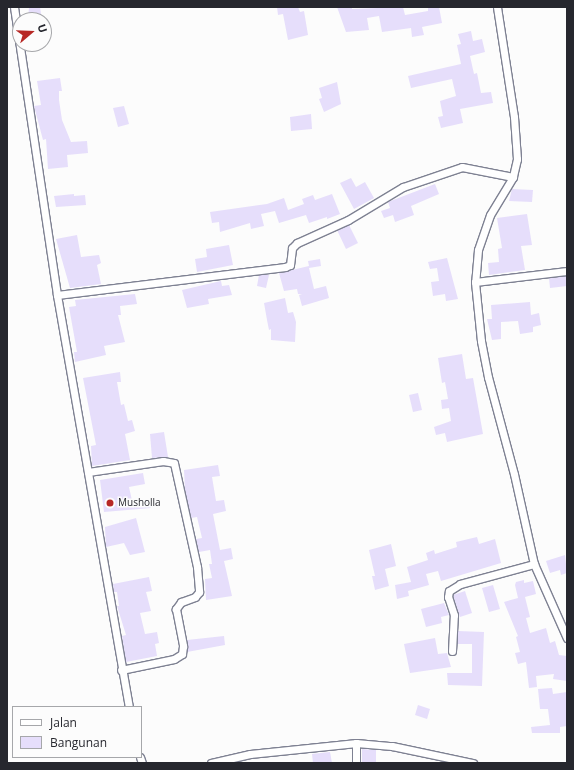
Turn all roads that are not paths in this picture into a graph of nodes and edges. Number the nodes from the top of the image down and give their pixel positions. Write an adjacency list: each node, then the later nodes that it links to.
1 (14, 7): 6 (street)
2 (498, 7): 3 (street)
3 (513, 176): 5 (street); 6 (street)
4 (567, 271): 5 (street)
5 (475, 282): 8 (street)
6 (57, 295): 7 (street)
7 (88, 472): 11 (street); 11 (street)
8 (534, 564): 9 (street); 10 (street)
9 (567, 638)
10 (452, 651)
11 (121, 670): 12 (street)
12 (129, 706)
13 (356, 743): 14 (street); 15 (street); 16 (street)
14 (211, 763)
15 (356, 763)
16 (473, 763)

